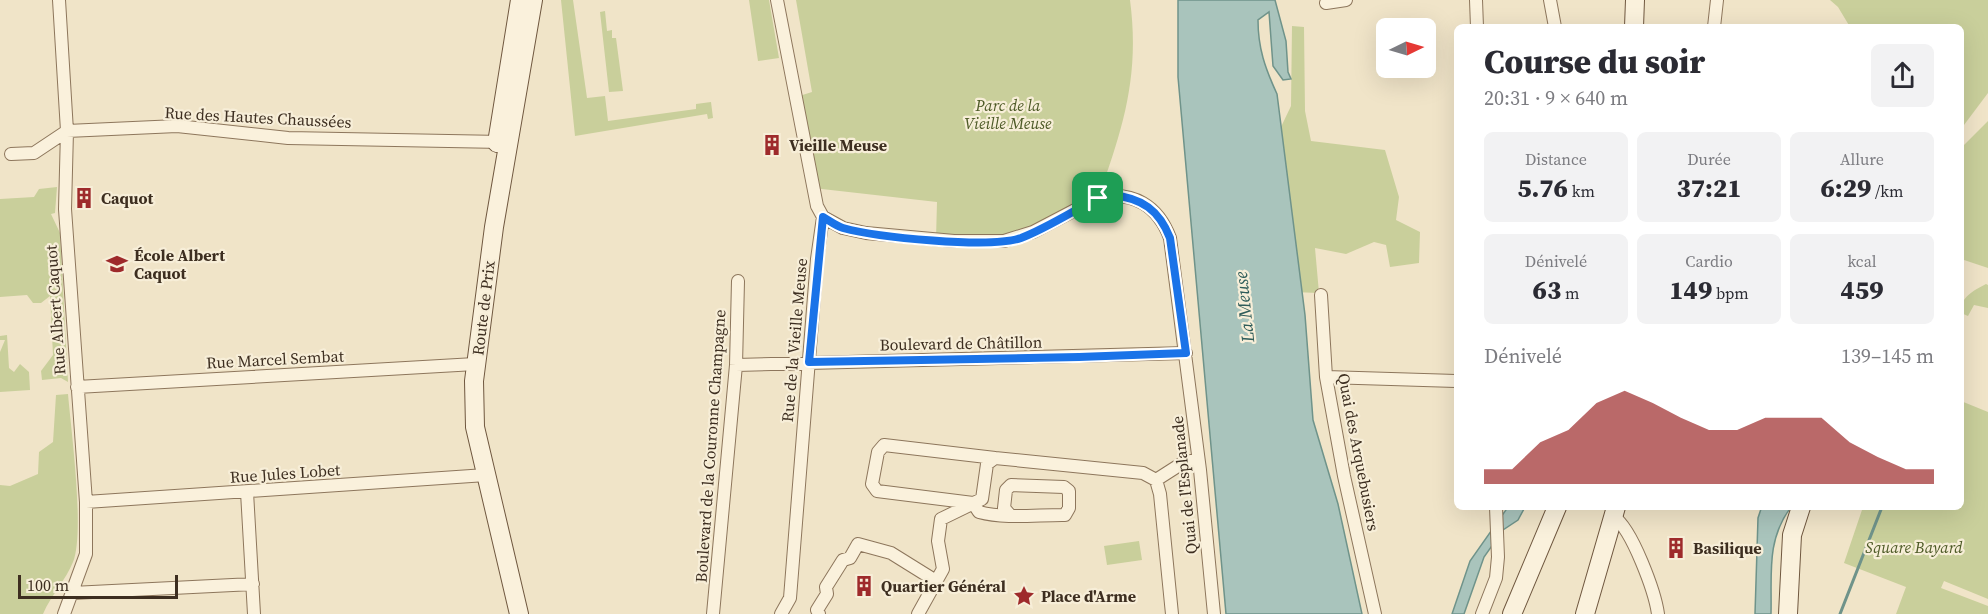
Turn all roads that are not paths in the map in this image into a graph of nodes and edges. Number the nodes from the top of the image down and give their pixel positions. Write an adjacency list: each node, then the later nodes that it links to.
1 (59, 0): 15 (street, Rue Albert Caquot)
2 (520, 0): 16 (main road, Route de Prix)
3 (533, 0): 16 (main road, Route de Prix)
4 (777, 0): 18 (street, Rue de la Vieille Meuse)
5 (1346, 0): 10 (street)
6 (1476, 0): 11 (street)
7 (1550, 0): 12 (street)
8 (1635, 0): 13 (main road)
9 (1717, 0): 14 (street)
10 (1326, 3)
11 (1477, 24)
12 (1555, 24)
13 (1634, 24)
14 (1714, 24)
15 (67, 131): 16 (street, Rue des Hautes Chaussées); 17 (street); 27 (street, Rue Albert Caquot)
16 (503, 142): 23 (main road, Route de Prix)
17 (11, 154)
18 (823, 217): 21 (street, Quai de l'Esplanade); 22 (street, Rue de la Vieille Meuse)
19 (738, 281): 24 (street, Boulevard de la Couronne Champagne)
20 (1321, 295): 25 (street, Quai des Arquebusiers)
21 (1186, 353): 22 (street, Boulevard de Châtillon); 29 (street, Quai de l'Esplanade)
22 (809, 362): 24 (street, Boulevard de Châtillon); 47 (street, Rue de la Vieille Meuse)
23 (471, 364): 27 (street, Rue Marcel Sembat); 30 (main road, Route de Prix)
24 (736, 365): 46 (street, Boulevard de la Couronne Champagne)
25 (1326, 377): 26 (street); 52 (street, Quai des Arquebusiers)
26 (1454, 381)
27 (77, 387): 33 (street, Rue Albert Caquot)
28 (995, 458): 31 (street); 34 (street); 34 (street)
29 (1198, 459): 31 (street); 51 (street, Quai de l'Esplanade)
30 (482, 476): 32 (street, Rue Jules Lobet); 43 (main road, Route de Prix)
31 (1156, 480): 50 (street)
32 (247, 492): 33 (street, Rue Jules Lobet); 41 (street)
33 (86, 502): 42 (street, Rue Albert Caquot)
34 (973, 503): 39 (street); 40 (street)
35 (1556, 510): 54 (main road)
36 (1801, 510): 57 (main road)
37 (1496, 511): 53 (street)
38 (1615, 512): 55 (main road); 56 (street)
39 (1010, 515): 39 (street)
40 (936, 581): 48 (street); 49 (street)
41 (252, 584): 42 (street); 45 (street)
42 (72, 593): 44 (street, Rue Albert Caquot)
43 (513, 613)
44 (64, 614)
45 (254, 614)
46 (713, 614)
47 (781, 614)
48 (819, 614)
49 (918, 614)
50 (1172, 614)
51 (1214, 614)
52 (1375, 614)
53 (1482, 614)
54 (1512, 614)
55 (1585, 614)
56 (1658, 614)
57 (1788, 614)

